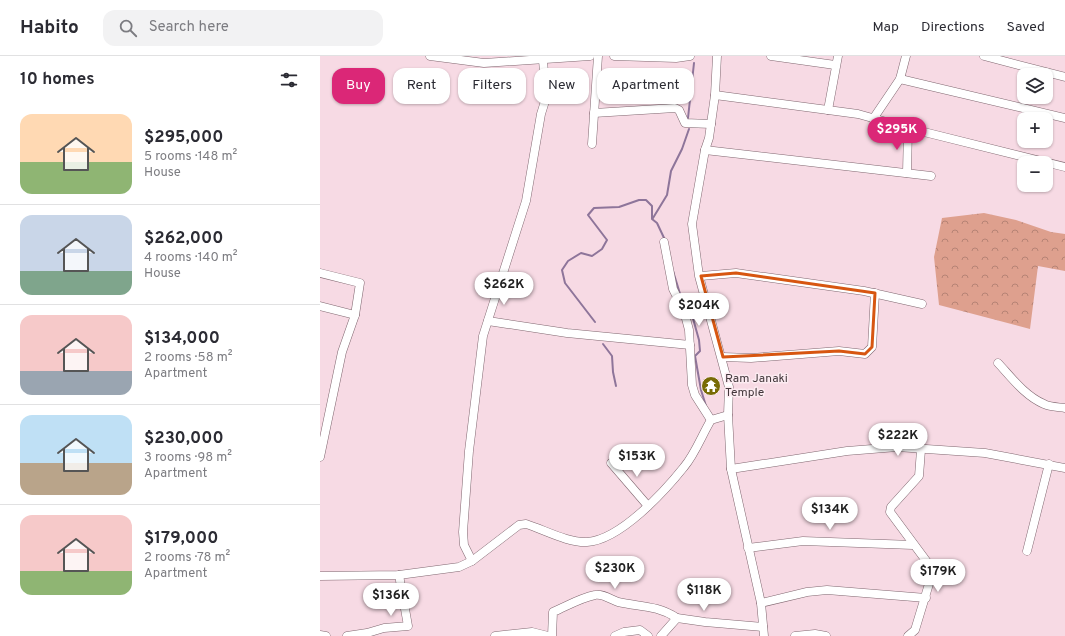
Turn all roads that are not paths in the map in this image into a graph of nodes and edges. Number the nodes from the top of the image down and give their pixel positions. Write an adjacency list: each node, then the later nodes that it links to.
1 (430, 56): 11 (street)
2 (590, 56): 11 (street)
3 (598, 56): 17 (street)
4 (614, 56): 5 (street)
5 (690, 56)
6 (716, 56): 15 (street)
7 (771, 56): 12 (street)
8 (838, 56): 12 (street)
9 (906, 56): 14 (street)
10 (984, 56): 13 (street)
11 (543, 60): 34 (street)
12 (835, 65): 16 (street)
13 (1065, 77)
14 (900, 79): 18 (street); 19 (street)
15 (715, 95): 16 (street); 20 (street)
16 (828, 110): 19 (street)
17 (594, 113): 20 (street); 22 (street)
18 (1065, 118)
19 (873, 119): 21 (street)
20 (711, 124): 23 (street)
21 (908, 128): 24 (street); 25 (street)
22 (592, 144)
23 (704, 150): 25 (street); 29 (street)
24 (1065, 167)
25 (907, 173): 26 (street)
26 (931, 176)
27 (664, 242): 35 (street)
28 (320, 273): 33 (street)
29 (701, 276): 30 (street); 36 (street)
30 (875, 293): 31 (street); 36 (street)
31 (922, 304)
32 (320, 306): 33 (street)
33 (355, 315): 41 (street)
34 (488, 321): 35 (street); 52 (street)
35 (690, 345): 40 (street)
36 (723, 358): 39 (street)
37 (998, 363): 38 (street)
38 (1065, 408)
39 (728, 415): 40 (street); 47 (street)
40 (711, 420): 48 (street)
41 (321, 444): 43 (street)
42 (921, 450): 45 (street); 47 (street); 49 (street)
43 (320, 457)
44 (611, 463): 48 (street)
45 (1049, 464): 46 (street); 51 (street)
46 (1065, 468)
47 (731, 469): 50 (street)
48 (648, 506): 52 (street)
49 (913, 545): 50 (street); 55 (street)
50 (748, 548): 56 (street)
51 (1027, 550)
52 (472, 560): 53 (street)
53 (399, 575): 54 (street); 62 (street)
54 (320, 576)
55 (926, 598): 56 (street); 72 (street)
56 (762, 603): 58 (street)
57 (677, 618): 58 (street); 65 (street); 68 (street)
58 (762, 627): 69 (street)
59 (320, 635): 61 (street)
60 (511, 635): 63 (street); 64 (street)
61 (326, 636)
62 (347, 636)
63 (495, 636)
64 (548, 636)
65 (552, 636)
66 (615, 636): 67 (street)
67 (648, 636)
68 (661, 636)
69 (764, 636)
70 (795, 636): 71 (street)
71 (826, 636)
72 (908, 636)

